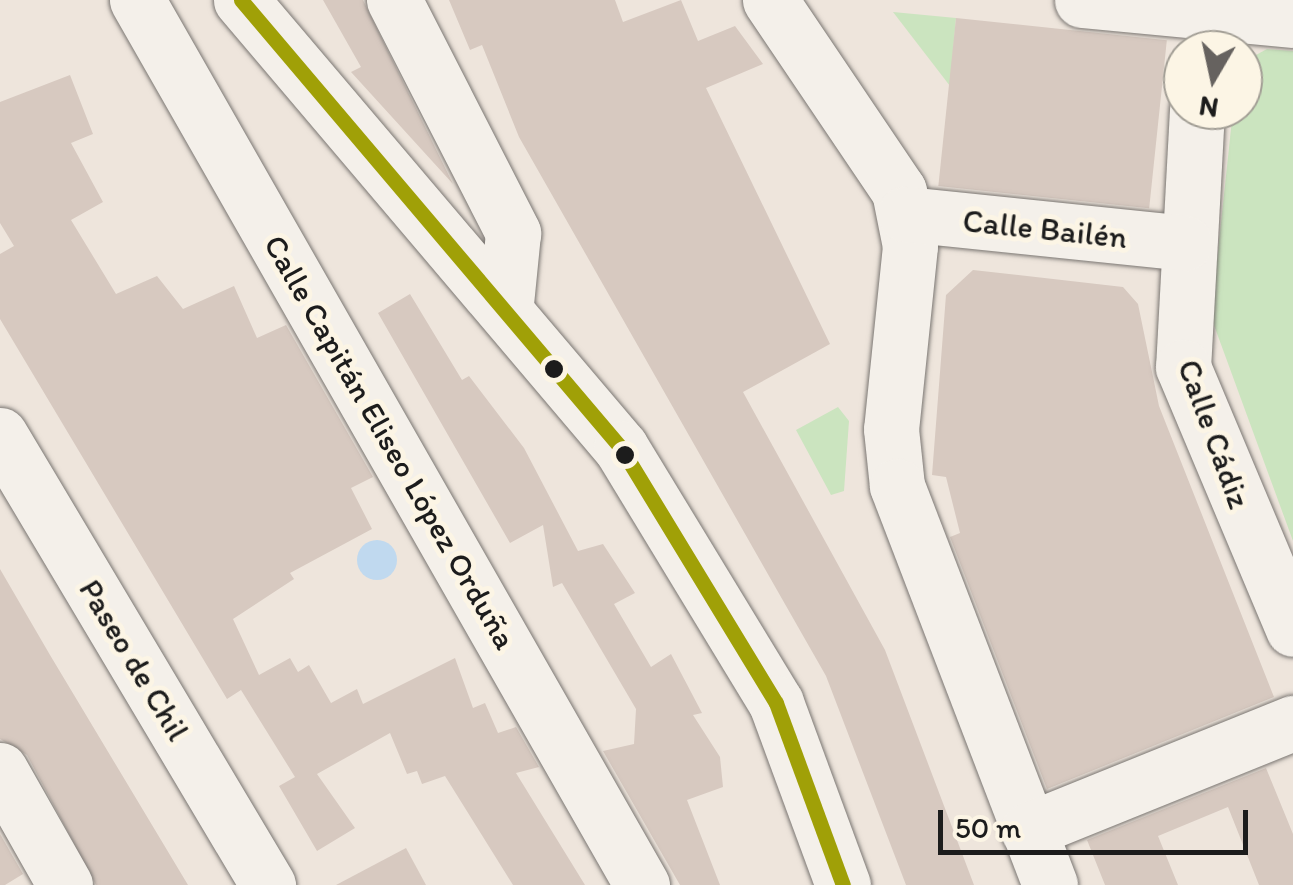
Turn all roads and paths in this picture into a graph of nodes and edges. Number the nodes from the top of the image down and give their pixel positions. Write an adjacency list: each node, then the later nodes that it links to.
1 (137, 0): 19 (street, Calle Capitán Eliseo López Orduña)
2 (241, 0): 11 (street)
3 (394, 0): 11 (street)
4 (770, 0): 9 (street)
5 (1082, 0): 7 (street)
6 (1293, 20): 7 (street)
7 (1205, 21)
8 (1194, 130): 10 (street, Calle Cádiz)
9 (905, 214): 10 (street, Calle Bailén); 16 (street)
10 (1184, 244): 13 (street, Calle Cádiz)
11 (506, 303): 20 (street)
12 (0, 435): 18 (street, Paseo de Chil)
13 (1293, 629)
14 (1293, 723): 16 (street)
15 (0, 770): 17 (street)
16 (1028, 830): 21 (street)
17 (65, 885)
18 (268, 885)
19 (642, 885)
20 (843, 885)
21 (1050, 885)

